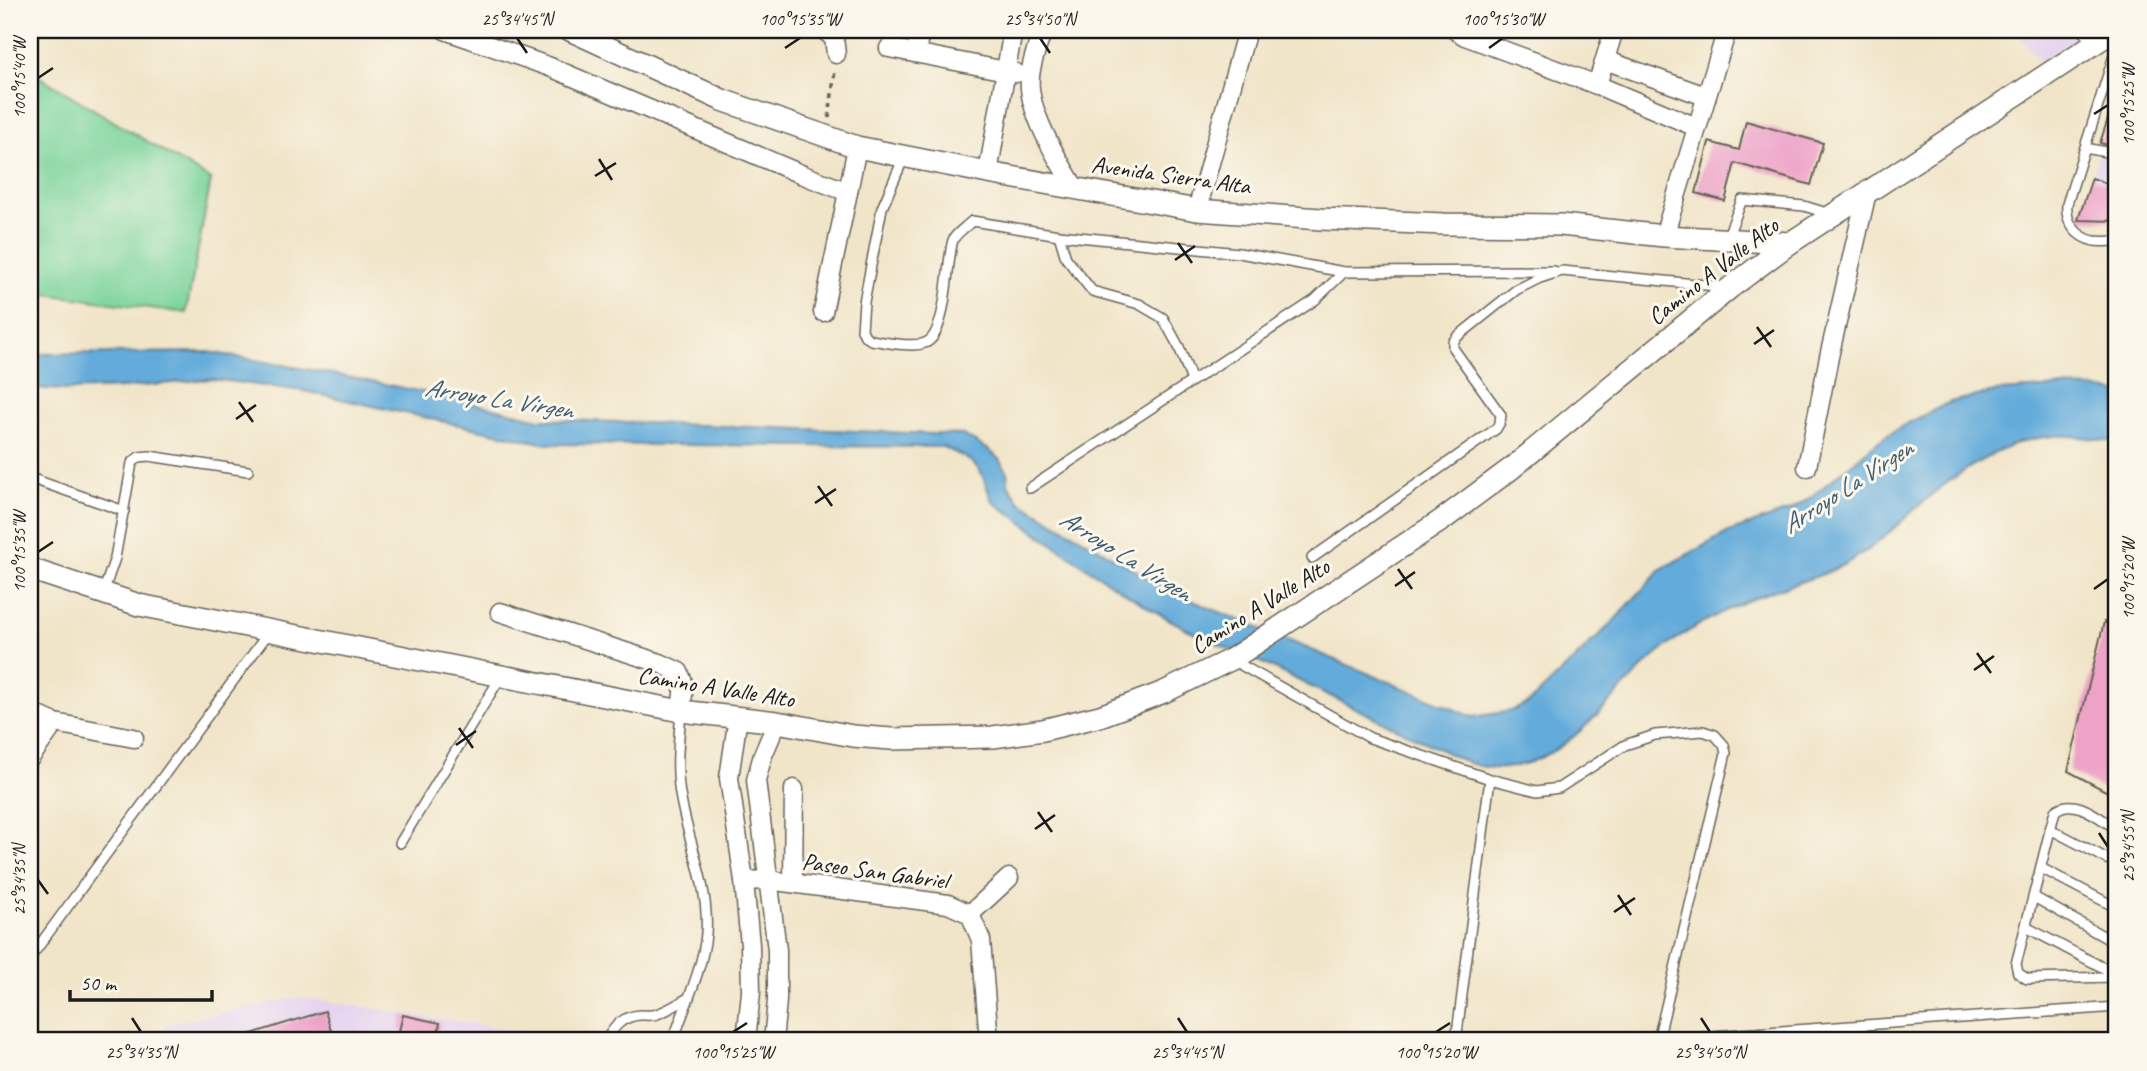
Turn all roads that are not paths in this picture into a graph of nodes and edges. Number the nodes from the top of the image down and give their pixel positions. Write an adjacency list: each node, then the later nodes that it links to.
1 (445, 30): 27 (street)
2 (570, 30): 21 (street, Avenida Sierra Alta)
3 (920, 30): 14 (street)
4 (1013, 30): 16 (street)
5 (1043, 30): 17 (street)
6 (1247, 30): 29 (street)
7 (1455, 30): 18 (street)
8 (1615, 30): 15 (street)
9 (1727, 30): 19 (street)
10 (2115, 30): 11 (street, Camino A Valle Alto)
11 (2089, 37): 28 (street, Camino A Valle Alto)
12 (2117, 46): 22 (lane)
13 (889, 48): 14 (street)
14 (916, 53): 16 (street)
15 (1605, 60): 18 (street); 19 (street)
16 (1006, 71): 17 (street); 25 (street)
17 (1030, 75): 26 (street)
18 (1597, 85): 20 (street)
19 (1705, 96): 20 (street)
20 (1696, 127): 32 (street)
21 (858, 147): 24 (street, Avenida Sierra Alta); 27 (street)
22 (2085, 148): 23 (lane); 34 (lane)
23 (2117, 154)
24 (904, 156): 25 (street, Avenida Sierra Alta); 31 (lane)
25 (988, 173): 26 (street, Avenida Sierra Alta)
26 (1075, 188): 29 (street, Avenida Sierra Alta)
27 (848, 192): 39 (street)
28 (1867, 192): 30 (street, Camino A Valle Alto); 41 (street)
29 (1197, 210): 32 (street, Avenida Sierra Alta)
30 (1833, 215): 33 (lane); 35 (street, Camino A Valle Alto)
31 (1059, 235): 37 (lane); 40 (lane)
32 (1664, 236): 33 (street, Avenida Sierra Alta)
33 (1726, 240): 35 (street, Avenida Sierra Alta)
34 (2117, 241)
35 (1790, 243): 38 (street, Camino A Valle Alto)
36 (1562, 271): 37 (lane); 38 (lane); 46 (lane)
37 (1344, 272): 40 (lane)
38 (1731, 287): 51 (street, Camino A Valle Alto)
39 (823, 312)
40 (1192, 381): 44 (lane)
41 (1807, 467)
42 (248, 471): 45 (lane)
43 (30, 478): 45 (lane)
44 (1030, 488)
45 (124, 512): 48 (lane)
46 (1312, 558)
47 (30, 569): 48 (street, Camino A Valle Alto)
48 (103, 593): 50 (street, Camino A Valle Alto)
49 (500, 612): 53 (street)
50 (271, 631): 52 (street, Camino A Valle Alto); 78 (lane)
51 (1234, 658): 56 (street, Camino A Valle Alto); 61 (lane)
52 (501, 676): 53 (street, Camino A Valle Alto); 66 (lane)
53 (681, 711): 55 (street, Camino A Valle Alto); 80 (lane)
54 (30, 712): 57 (street)
55 (738, 717): 56 (street, Camino A Valle Alto); 60 (street)
56 (777, 722): 62 (street, Paseo San Gabriel)
57 (55, 723): 58 (street); 59 (street)
58 (134, 738)
59 (30, 758)
60 (729, 778): 62 (street); 71 (street)
61 (1490, 779): 82 (lane); 89 (lane)
62 (756, 780): 70 (street, Paseo San Gabriel)
63 (794, 789): 72 (street)
64 (2050, 829): 65 (lane); 67 (lane); 68 (lane)
65 (2117, 829)
66 (400, 843)
67 (2117, 864)
68 (2041, 868): 73 (lane); 74 (lane)
69 (1009, 878): 75 (street)
70 (768, 880): 71 (street, Paseo San Gabriel); 72 (street, Paseo San Gabriel); 87 (street, Paseo San Gabriel)
71 (744, 881): 86 (street)
72 (793, 883): 75 (street, Paseo San Gabriel)
73 (2034, 897): 76 (lane); 77 (lane)
74 (2117, 908)
75 (970, 914): 88 (street, Paseo San Gabriel)
76 (2026, 927): 79 (lane); 79 (lane)
77 (2117, 944)
78 (30, 958)
79 (2117, 976)
80 (688, 998): 84 (lane); 85 (lane)
81 (2117, 1007): 82 (lane)
82 (1658, 1040): 90 (lane)
83 (2117, 1040): 91 (lane)
84 (607, 1041)
85 (673, 1041)
86 (746, 1041)
87 (773, 1041)
88 (989, 1041)
89 (1456, 1041)
90 (1640, 1041)
91 (2102, 1041)

